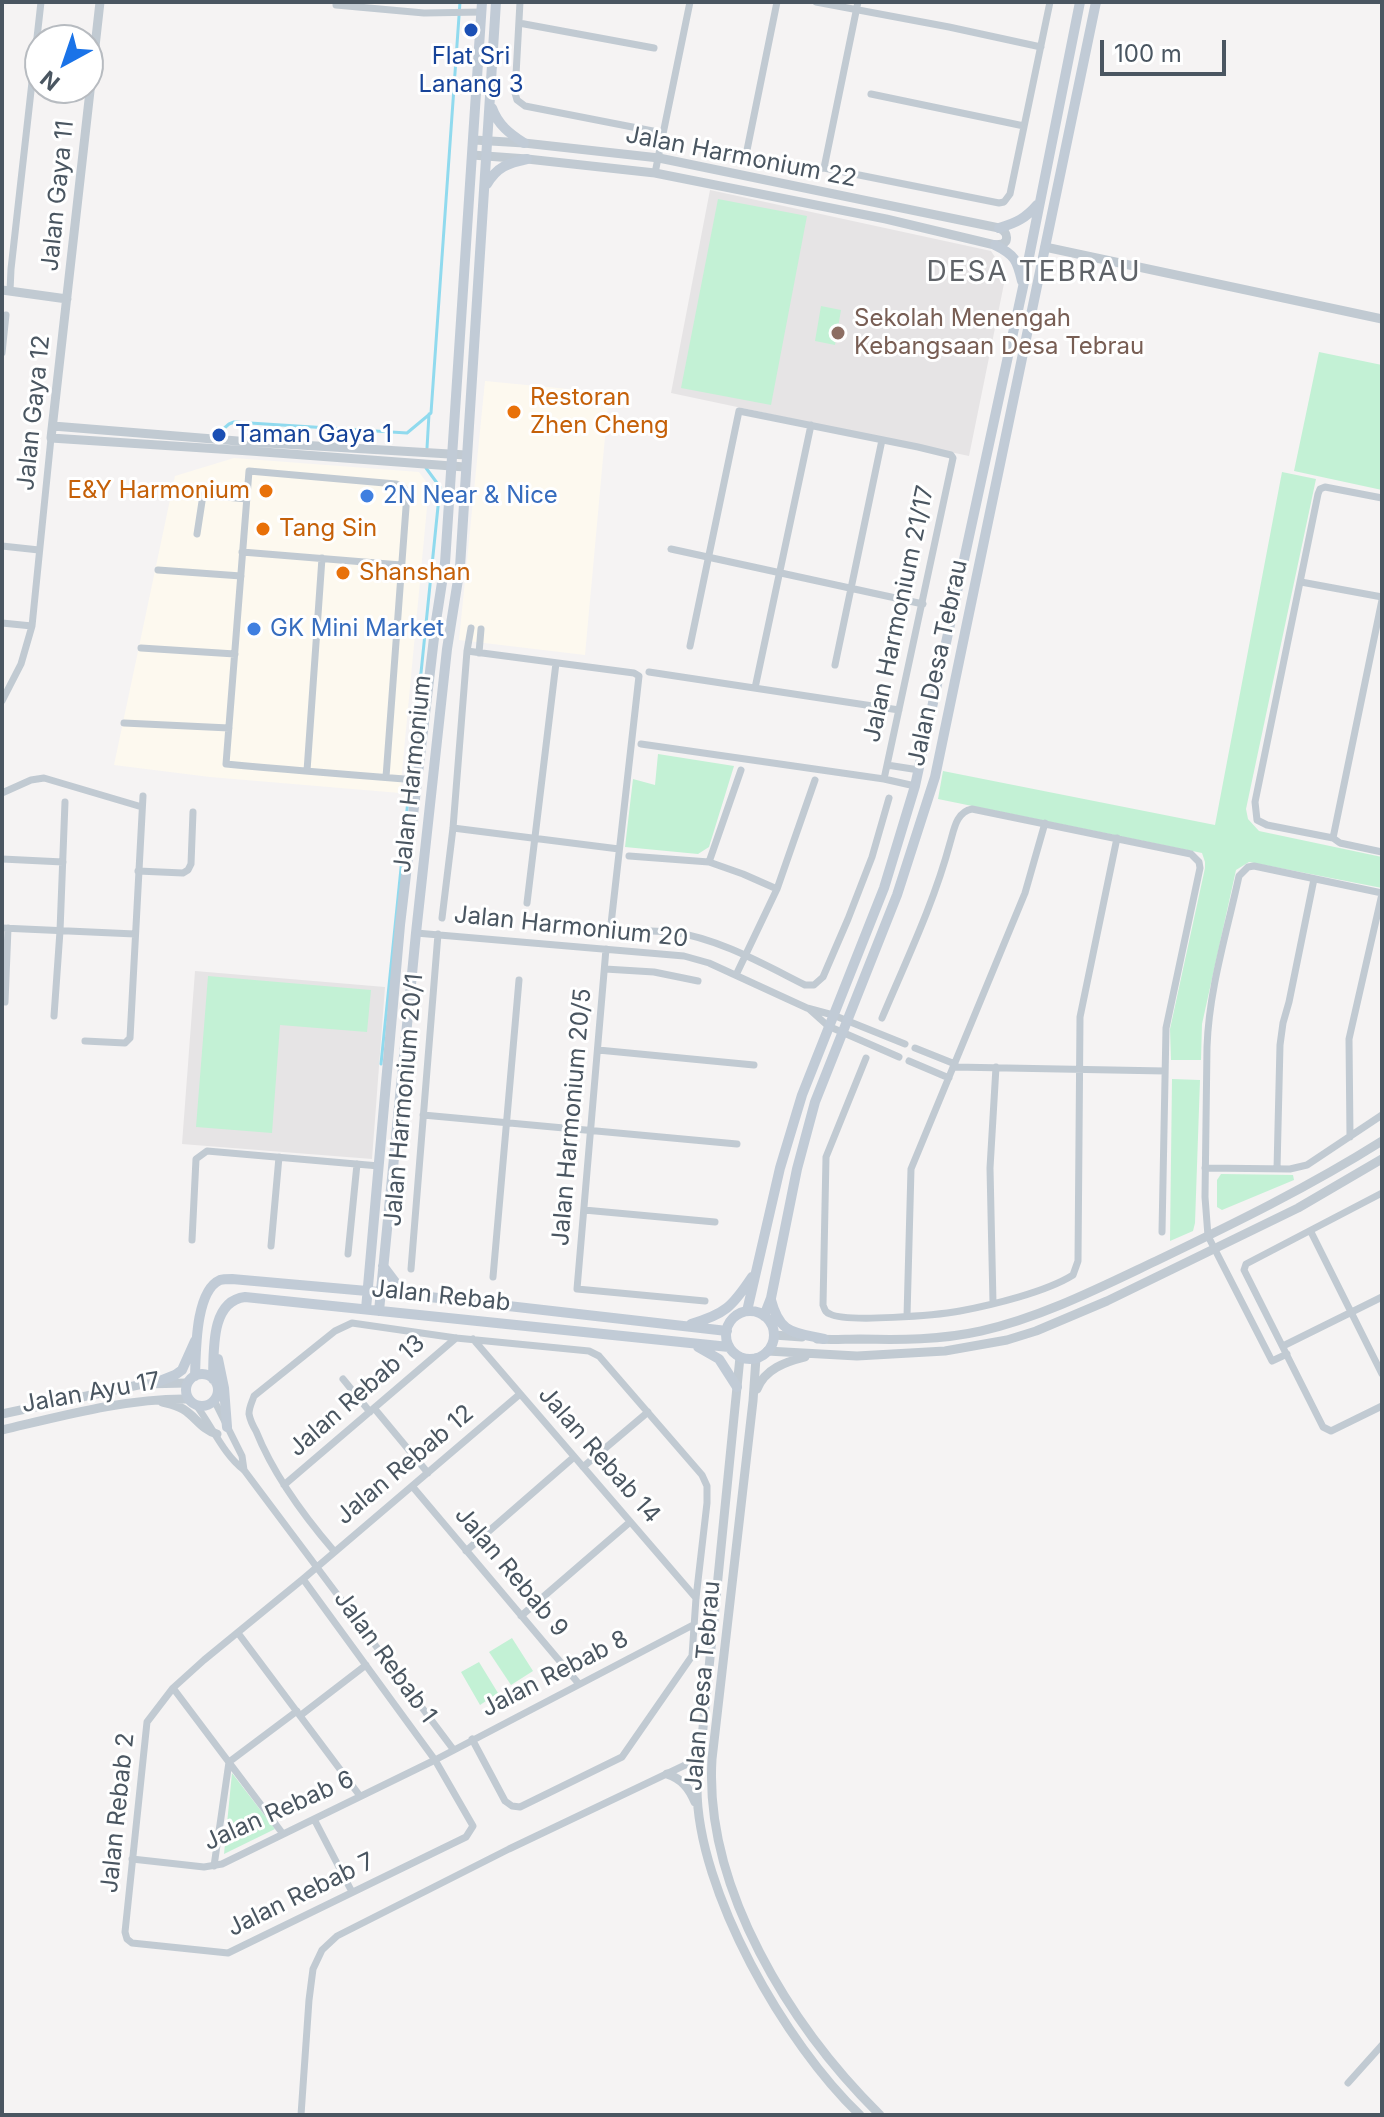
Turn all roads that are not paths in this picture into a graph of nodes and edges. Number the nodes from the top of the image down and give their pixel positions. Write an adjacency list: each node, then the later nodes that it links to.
1 (41, 2): 40 (street)
2 (100, 2): 41 (street, Jalan Gaya 11)
3 (336, 2): 15 (street)
4 (425, 2): 15 (street)
5 (496, 2): 20 (main road, Jalan Harmonium)
6 (520, 2): 16 (street)
7 (690, 2): 22 (street)
8 (777, 2): 28 (street)
9 (816, 2): 13 (street)
10 (1050, 2): 17 (street)
11 (1080, 2): 35 (main road, Jalan Desa Tebrau)
12 (1096, 2): 38 (main road, Jalan Desa Tebrau)
13 (857, 6): 17 (street); 32 (street)
14 (482, 7): 15 (street); 23 (main road, Jalan Harmonium)
15 (424, 13)
16 (519, 23): 18 (street); 22 (street)
17 (1041, 47): 21 (street)
18 (654, 48)
19 (871, 94): 21 (street)
20 (491, 102): 24 (main road, Jalan Harmonium); 25 (main road)
21 (1024, 126): 32 (street)
22 (663, 133): 30 (street)
23 (474, 140): 24 (street, Jalan Harmonium 22); 27 (main road, Jalan Harmonium)
24 (488, 141): 25 (street, Jalan Harmonium 22); 29 (main road, Jalan Harmonium)
25 (524, 143): 30 (street, Jalan Harmonium 22)
26 (704, 147): 28 (street)
27 (472, 155): 29 (street, Jalan Harmonium 22); 50 (main road, Jalan Harmonium)
28 (746, 155): 32 (street)
29 (487, 156): 31 (street, Jalan Harmonium 22); 34 (main road, Jalan Harmonium)
30 (659, 158): 33 (street); 36 (street, Jalan Harmonium 22)
31 (527, 159): 33 (street, Jalan Harmonium 22); 34 (main road)
32 (824, 168)
33 (655, 173): 37 (street, Jalan Harmonium 22)
34 (485, 188): 49 (main road, Jalan Harmonium)
35 (1039, 202): 36 (main road); 39 (main road, Jalan Desa Tebrau)
36 (999, 228): 37 (street)
37 (995, 245): 39 (main road)
38 (1045, 247): 43 (street); 137 (main road, Jalan Desa Tebrau)
39 (1023, 287): 89 (main road, Jalan Desa Tebrau)
40 (6, 291): 41 (street)
41 (67, 299): 46 (street, Jalan Gaya 12)
42 (6, 315): 44 (street)
43 (1382, 319)
44 (2, 353)
45 (811, 425): 48 (street); 59 (street); 63 (street)
46 (53, 426): 47 (street, Jalan Gaya 12); 50 (street)
47 (51, 438): 50 (street); 57 (street, Jalan Gaya 12)
48 (882, 440): 66 (street); 68 (street, Jalan Harmonium 21/17)
49 (466, 455): 50 (street); 51 (main road, Jalan Harmonium)
50 (451, 460): 51 (street); 93 (main road, Jalan Harmonium)
51 (465, 467): 70 (main road, Jalan Harmonium)
52 (1382, 498): 65 (street)
53 (247, 499): 54 (street); 58 (street); 61 (street)
54 (197, 534)
55 (2, 546): 57 (street)
56 (671, 549): 59 (street)
57 (39, 550): 71 (street, Jalan Gaya 12)
58 (242, 552): 60 (street); 64 (street)
59 (708, 557): 63 (street); 73 (street)
60 (322, 558): 61 (street); 90 (street)
61 (401, 565): 91 (street)
62 (158, 570): 64 (street)
63 (780, 573): 66 (street); 81 (street)
64 (241, 576): 77 (street)
65 (1301, 582): 67 (street); 105 (street)
66 (851, 588): 68 (street); 79 (street)
67 (1382, 599): 105 (street)
68 (923, 604): 83 (street, Jalan Harmonium 21/17)
69 (2, 623): 71 (street)
70 (452, 625): 72 (street); 122 (main road, Jalan Harmonium)
71 (32, 626): 82 (street, Jalan Gaya 12)
72 (477, 626): 75 (street); 76 (street)
73 (690, 646)
74 (141, 648): 77 (street)
75 (467, 651): 76 (street); 103 (street)
76 (479, 653): 78 (street)
77 (235, 654): 85 (street)
78 (556, 663): 106 (street); 107 (street)
79 (835, 665)
80 (649, 672): 81 (street)
81 (755, 688): 83 (street)
82 (2, 701)
83 (899, 710): 87 (street, Jalan Harmonium 21/17)
84 (124, 723): 85 (street)
85 (229, 728): 90 (street)
86 (641, 744): 92 (street)
87 (887, 765): 89 (street); 92 (street, Jalan Harmonium 21/17)
88 (741, 770): 112 (street)
89 (919, 770): 95 (main road, Jalan Desa Tebrau)
90 (307, 771): 91 (street)
91 (386, 777): 93 (street)
92 (884, 779): 95 (street)
93 (417, 780): 165 (main road, Jalan Harmonium)
94 (815, 780): 115 (street)
95 (915, 786): 134 (main road, Jalan Desa Tebrau)
96 (2, 793): 100 (street)
97 (143, 796): 100 (street)
98 (889, 798): 127 (street)
99 (65, 802): 111 (street)
100 (142, 807): 113 (street)
101 (193, 812): 113 (street)
102 (1045, 823): 104 (street); 136 (street); 150 (street)
103 (453, 828): 106 (street); 118 (street)
104 (1117, 838): 152 (street); 153 (street)
105 (1333, 838): 108 (street)
106 (535, 839): 107 (street); 117 (street)
107 (619, 849): 123 (street)
108 (1382, 852)
109 (629, 856): 112 (street)
110 (2, 859): 111 (street)
111 (63, 862): 121 (street)
112 (709, 862): 115 (street)
113 (138, 871): 124 (street)
114 (1314, 879): 116 (street); 166 (street); 167 (street)
115 (777, 889): 127 (street)
116 (1382, 894): 159 (street)
117 (527, 903)
118 (442, 918)
119 (5, 928): 121 (street); 132 (street)
120 (629, 930): 127 (street)
121 (60, 931): 124 (street); 135 (street)
122 (416, 933): 125 (street, Jalan Harmonium 20); 178 (main road, Jalan Harmonium)
123 (610, 933)
124 (135, 934): 141 (street)
125 (438, 934): 126 (street, Jalan Harmonium 20); 155 (street, Jalan Harmonium 20/1)
126 (606, 949): 128 (street, Jalan Harmonium 20/5); 129 (street, Jalan Harmonium 20)
127 (746, 956): 129 (street)
128 (605, 969): 131 (street); 144 (street, Jalan Harmonium 20/5)
129 (736, 975): 133 (street, Jalan Harmonium 20)
130 (519, 980): 157 (street)
131 (698, 981)
132 (5, 1002)
133 (807, 1008): 134 (street); 138 (street)
134 (833, 1015): 137 (street); 138 (main road, Jalan Desa Tebrau)
135 (54, 1016)
136 (882, 1018)
137 (847, 1020): 139 (main road, Jalan Desa Tebrau); 140 (street)
138 (828, 1026): 139 (street); 181 (main road, Jalan Desa Tebrau)
139 (842, 1032): 145 (street); 188 (main road, Jalan Desa Tebrau)
140 (886, 1036): 142 (street); 145 (street)
141 (85, 1041)
142 (905, 1044)
143 (915, 1048): 150 (street)
144 (598, 1050): 149 (street); 158 (street, Jalan Harmonium 20/5)
145 (887, 1052): 146 (street)
146 (899, 1057)
147 (866, 1058): 196 (street)
148 (909, 1061): 154 (street)
149 (754, 1065)
150 (954, 1065): 151 (street); 154 (street)
151 (996, 1067): 152 (street); 190 (street)
152 (1080, 1069): 153 (street); 190 (street)
153 (1165, 1071): 171 (street)
154 (949, 1078): 196 (street)
155 (423, 1115): 157 (street); 180 (street, Jalan Harmonium 20/1)
156 (1382, 1115): 159 (street)
157 (507, 1123): 158 (street); 182 (street)
158 (591, 1131): 161 (street); 169 (street, Jalan Harmonium 20/5)
159 (1350, 1137): 167 (street)
160 (1382, 1141): 173 (street)
161 (737, 1144)
162 (279, 1157): 164 (street); 174 (street); 175 (street)
163 (1382, 1159): 176 (street)
164 (357, 1164): 165 (street); 177 (street)
165 (379, 1166): 179 (main road, Jalan Harmonium)
166 (1205, 1168): 167 (street); 173 (street)
167 (1277, 1169)
168 (1381, 1196): 172 (street)
169 (584, 1210): 170 (street); 189 (street, Jalan Harmonium 20/5)
170 (715, 1222)
171 (1162, 1232)
172 (1311, 1232): 194 (street); 207 (street)
173 (1208, 1236): 176 (street); 203 (street)
174 (192, 1240)
175 (271, 1246)
176 (1214, 1249): 206 (street); 210 (street)
177 (348, 1254)
178 (383, 1266): 185 (main road, Jalan Harmonium); 186 (main road)
179 (370, 1267): 183 (main road); 184 (main road, Jalan Harmonium)
180 (411, 1269)
181 (756, 1271): 193 (main road, Jalan Desa Tebrau); 197 (main road)
182 (493, 1277)
183 (341, 1288): 184 (main road, Jalan Rebab); 200 (main road, Jalan Rebab)
184 (368, 1290): 185 (main road, Jalan Rebab); 191 (main road, Jalan Harmonium)
185 (381, 1292): 186 (main road, Jalan Rebab); 192 (main road, Jalan Harmonium)
186 (412, 1295): 197 (main road, Jalan Rebab)
187 (1382, 1297): 194 (street)
188 (771, 1298): 195 (main road, Jalan Desa Tebrau); 203 (main road)
189 (705, 1301)
190 (993, 1303): 196 (street)
191 (366, 1309): 192 (main road, Jalan Rebab); 205 (main road, Jalan Rebab)
192 (379, 1311): 204 (main road, Jalan Rebab)
193 (747, 1311): 195 (main road); 198 (main road)
194 (1351, 1312): 207 (street); 213 (street)
195 (764, 1316): 199 (main road)
196 (907, 1316)
197 (685, 1326): 198 (main road, Jalan Rebab)
198 (727, 1331): 208 (main road)
199 (774, 1335): 203 (street); 209 (main road)
200 (197, 1336): 214 (main road, Jalan Rebab); 217 (main road)
201 (456, 1338): 202 (street); 225 (street, Jalan Rebab 13); 235 (street)
202 (473, 1339): 219 (street, Jalan Rebab 14); 226 (street)
203 (824, 1339)
204 (681, 1340): 208 (main road, Jalan Rebab); 218 (main road)
205 (215, 1345): 215 (main road, Jalan Rebab); 228 (main road)
206 (1264, 1345): 207 (street); 207 (street)
207 (1283, 1346): 224 (street)
208 (729, 1347): 211 (main road)
209 (767, 1351): 210 (street); 212 (main road)
210 (816, 1354): 222 (street)
211 (740, 1357): 212 (main road); 218 (street, Jalan Desa Tebrau)
212 (756, 1358): 222 (street, Jalan Desa Tebrau)
213 (1382, 1374)
214 (191, 1379): 215 (main road); 217 (street, Jalan Ayu 17); 223 (main road, Jalan Rebab)
215 (213, 1379): 221 (main road, Jalan Rebab)
216 (343, 1379): 225 (street)
217 (155, 1383): 227 (street, Jalan Ayu 17)
218 (737, 1387): 252 (street, Jalan Desa Tebrau)
219 (520, 1394): 231 (street, Jalan Rebab 14); 234 (street, Jalan Rebab 12)
220 (156, 1398): 223 (street, Jalan Ayu 17); 229 (street, Jalan Ayu 17); 230 (street)
221 (214, 1400): 223 (main road); 228 (street, Jalan Rebab)
222 (753, 1401): 253 (street, Jalan Desa Tebrau)
223 (192, 1402): 230 (street, Jalan Rebab)
224 (1382, 1406)
225 (372, 1410): 234 (street); 235 (street, Jalan Rebab 13)
226 (648, 1412): 232 (street); 242 (street)
227 (2, 1414)
228 (227, 1427): 233 (street, Jalan Rebab)
229 (2, 1430)
230 (217, 1434): 233 (street, Jalan Rebab)
231 (574, 1457): 232 (street, Jalan Rebab 14); 239 (street)
232 (583, 1467): 237 (street, Jalan Rebab 14)
233 (244, 1470): 240 (street, Jalan Rebab)
234 (428, 1473): 236 (street, Jalan Rebab 12)
235 (284, 1485): 238 (street)
236 (412, 1486): 238 (street, Jalan Rebab 12); 239 (street, Jalan Rebab 9)
237 (630, 1522): 242 (street, Jalan Rebab 14); 243 (street)
238 (334, 1551): 240 (street, Jalan Rebab 12)
239 (466, 1551): 243 (street, Jalan Rebab 9)
240 (317, 1567): 241 (street, Jalan Rebab 2); 251 (street, Jalan Rebab)
241 (303, 1579): 245 (street, Jalan Rebab 2); 246 (street, Jalan Rebab 1)
242 (696, 1598): 244 (street)
243 (521, 1616): 247 (street, Jalan Rebab 9)
244 (693, 1625): 247 (street, Jalan Rebab 8); 250 (street)
245 (238, 1633): 248 (street, Jalan Rebab 2); 249 (street)
246 (366, 1665): 249 (street); 254 (street, Jalan Rebab 1)
247 (579, 1684): 250 (street, Jalan Rebab 8)
248 (173, 1688): 255 (street); 262 (street, Jalan Rebab 2)
249 (299, 1713): 255 (street); 257 (street)
250 (472, 1739): 251 (street, Jalan Rebab 8)
251 (453, 1749): 254 (street, Jalan Rebab 8)
252 (700, 1757): 253 (street); 256 (street); 258 (street, Jalan Desa Tebrau)
253 (712, 1759): 270 (street, Jalan Desa Tebrau)
254 (435, 1760): 257 (street, Jalan Rebab 6); 260 (street, Jalan Rebab 1)
255 (229, 1762): 261 (street); 263 (street)
256 (667, 1774): 258 (street); 268 (street)
257 (360, 1796): 259 (street, Jalan Rebab 6)
258 (697, 1805): 269 (street, Jalan Desa Tebrau)
259 (314, 1819): 261 (street, Jalan Rebab 6); 264 (street)
260 (473, 1826): 264 (street, Jalan Rebab 7)
261 (283, 1834): 263 (street, Jalan Rebab 6)
262 (132, 1859): 263 (street, Jalan Rebab 6); 265 (street, Jalan Rebab 2)
263 (214, 1866)
264 (352, 1892): 265 (street, Jalan Rebab 7)
265 (132, 1943)
266 (1382, 2045): 267 (street)
267 (1348, 2083)
268 (301, 2115)
269 (860, 2115)
270 (880, 2115)

